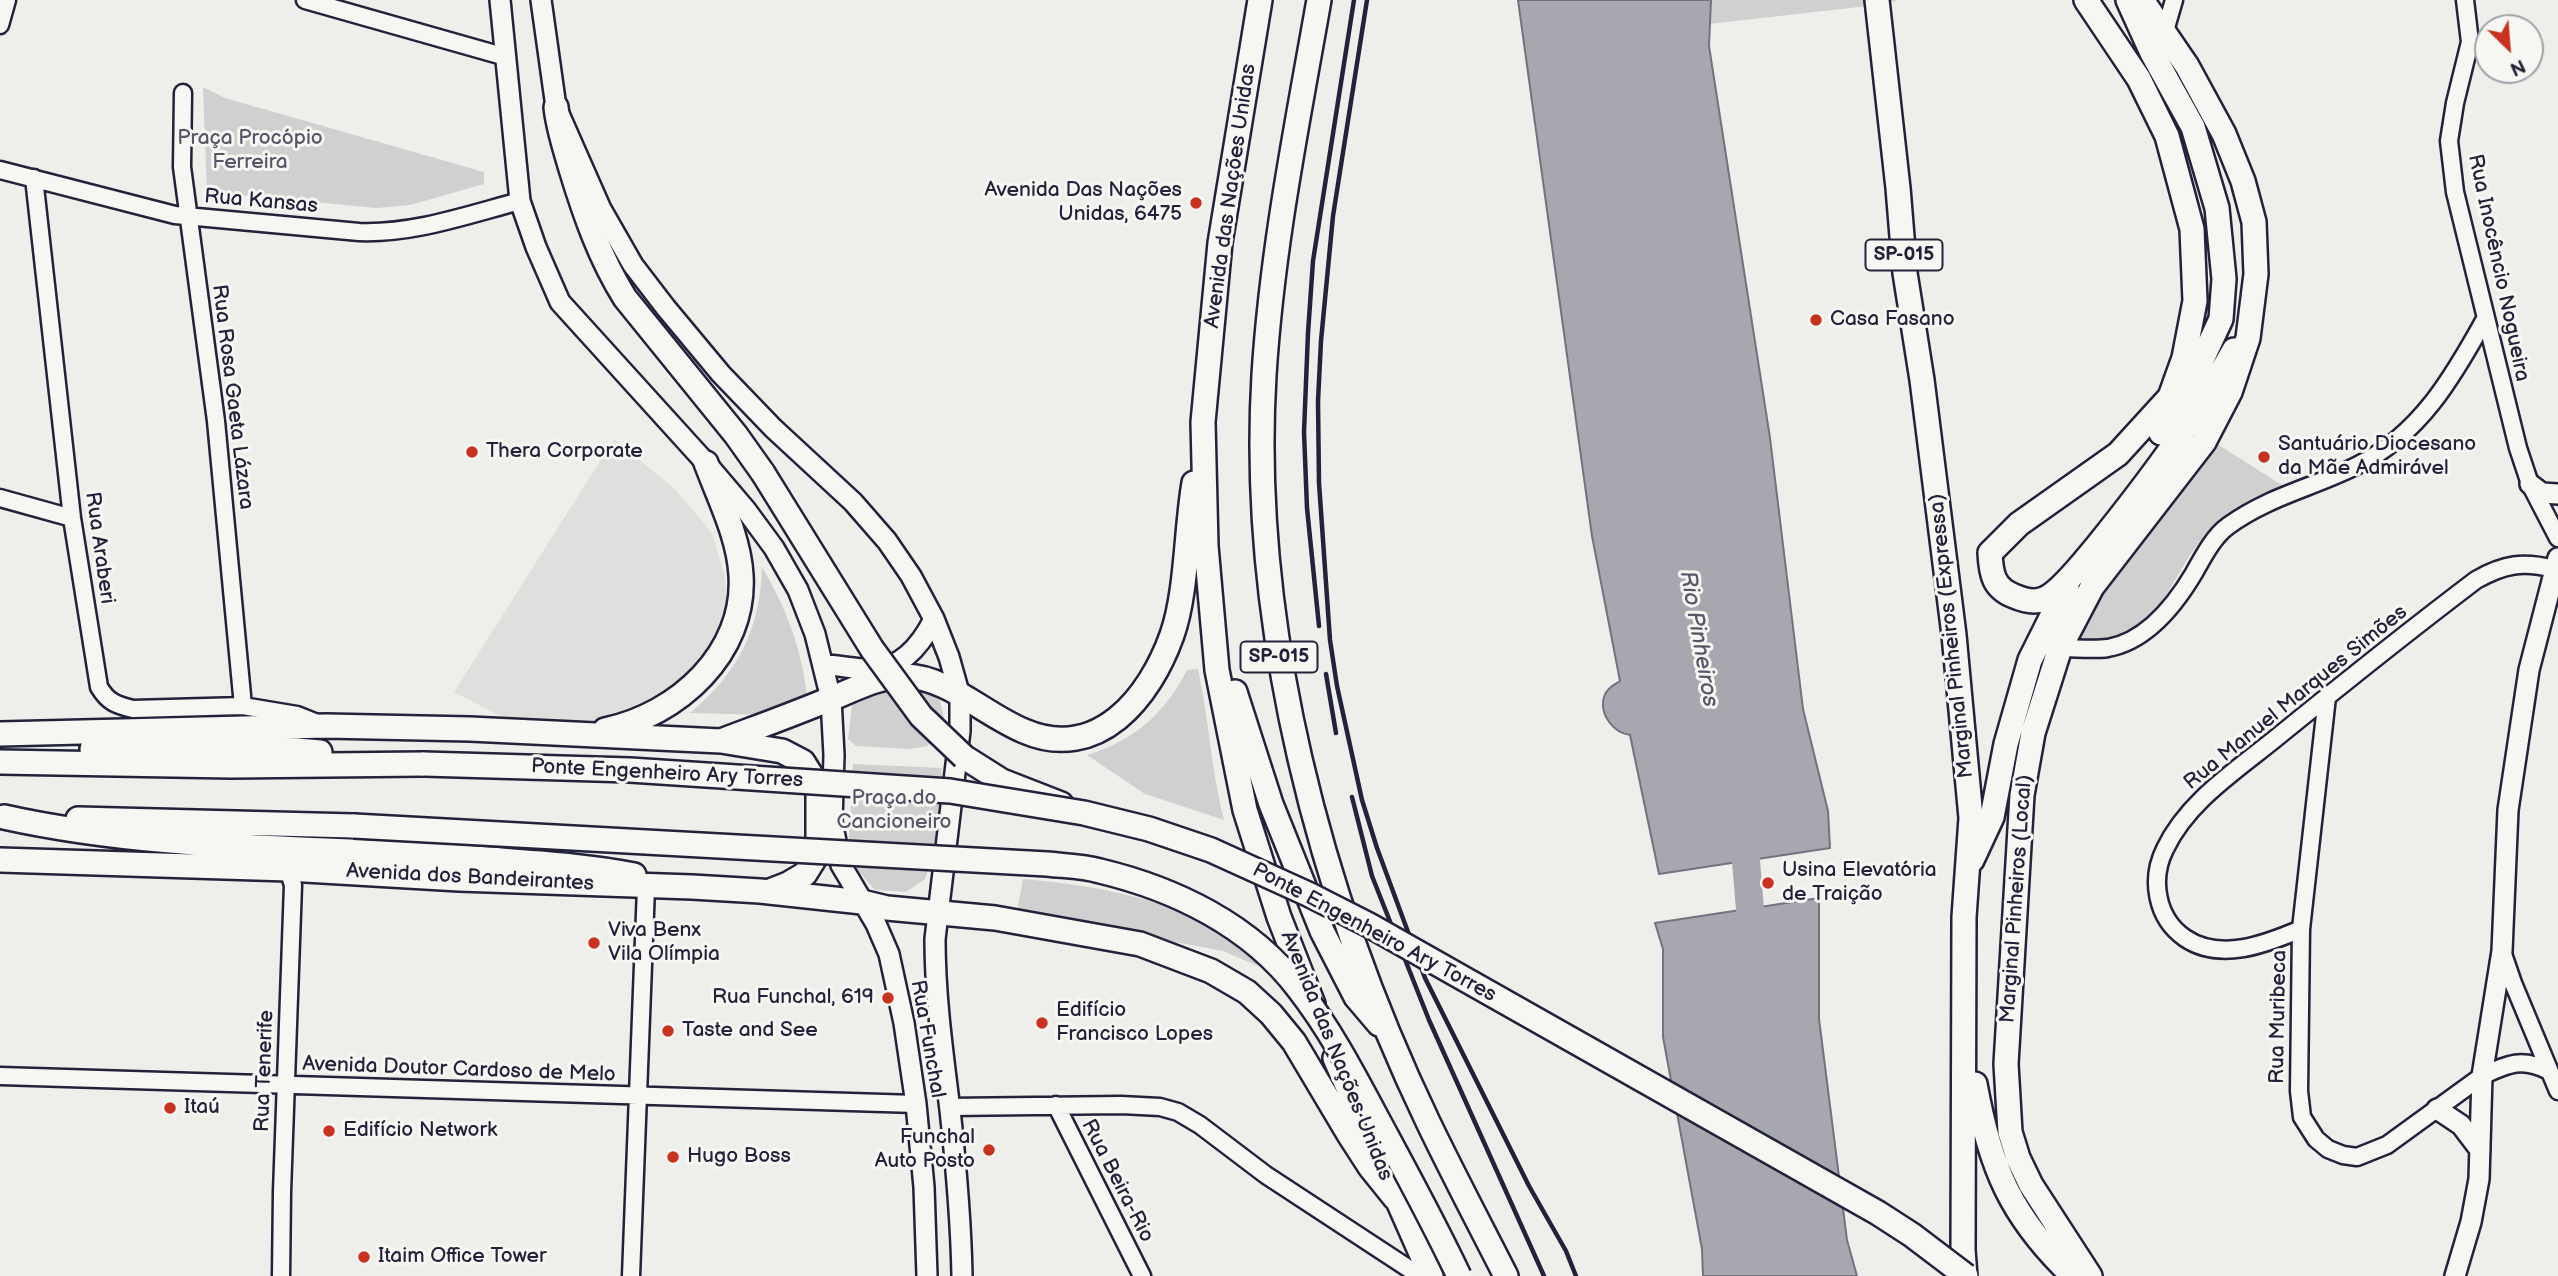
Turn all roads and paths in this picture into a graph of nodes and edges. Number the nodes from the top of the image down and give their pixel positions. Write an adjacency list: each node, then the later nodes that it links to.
1 (7, 0): 13 (street)
2 (305, 0): 15 (street)
3 (500, 0): 15 (main road, Rua Funchal)
4 (541, 0): 17 (main road, Rua Funchal)
5 (1260, 0): 25 (highway, Avenida das Nações Unidas)
6 (1320, 0): 61 (highway, SP-015)
7 (1879, 0): 52 (highway, Marginal Pinheiros (Expressa) / SP-015)
8 (2086, 0): 24 (highway)
9 (2128, 0): 24 (highway)
10 (2143, 0): 14 (highway, Marginal Pinheiros (Local))
11 (2174, 0): 14 (street)
12 (2465, 0): 23 (street, Rua Inocêncio Nogueira)
13 (0, 24)
14 (2165, 31): 22 (highway, Marginal Pinheiros (Local))
15 (506, 57): 20 (main road, Rua Funchal)
16 (183, 93): 21 (street, Rua Rosa Gaeta Lázara)
17 (556, 107): 34 (main road, Rua Funchal); 48 (highway, bridge)
18 (0, 170): 19 (street, Rua Kansas)
19 (34, 178): 21 (street, Rua Kansas); 30 (street, Rua Araberi)
20 (520, 201): 21 (street, Rua Kansas); 26 (main road, Rua Funchal)
21 (187, 216): 41 (street, Rua Rosa Gaeta Lázara)
22 (2250, 319): 33 (highway); 36 (highway, Marginal Pinheiros (Local))
23 (2485, 319): 27 (street, Rua Inocêncio Nogueira); 36 (street)
24 (2170, 397): 33 (highway)
25 (1203, 422): 35 (highway, Avenida das Nações Unidas); 38 (highway)
26 (706, 463): 37 (main road, Rua Funchal); 44 (highway)
27 (2530, 484): 28 (main road); 31 (street, Rua Inocêncio Nogueira)
28 (2558, 494)
29 (0, 498): 30 (street)
30 (72, 518): 41 (street, Rua Araberi)
31 (2558, 538)
32 (2556, 563): 39 (street, Rua Manuel Marques Simões); 59 (main road)
33 (2076, 572): 52 (highway)
34 (934, 619): 37 (main road); 38 (main road, Rua Funchal)
35 (1212, 623): 61 (highway); 73 (highway, Avenida das Nações Unidas)
36 (2060, 648): 85 (highway, Marginal Pinheiros (Local))
37 (824, 665): 40 (main road, Rua Funchal)
38 (960, 696): 40 (highway); 57 (main road, Rua Funchal)
39 (2327, 697): 58 (street, Rua Muribeca); 58 (street, Rua Manuel Marques Simões)
40 (831, 699): 45 (highway); 56 (main road, Rua Funchal)
41 (243, 706): 42 (street, Rua Araberi)
42 (326, 726): 43 (highway); 44 (highway)
43 (8, 734): 47 (highway)
44 (561, 734): 45 (highway)
45 (721, 741): 55 (highway)
46 (0, 762): 47 (highway)
47 (392, 763): 48 (highway, Ponte Engenheiro Ary Torres, bridge)
48 (1084, 813): 83 (highway, Ponte Engenheiro Ary Torres, bridge)
49 (2, 817): 54 (highway); 81 (highway, bridge)
50 (0, 860): 51 (highway, Avenida dos Bandeirantes)
51 (288, 869): 53 (highway, Avenida dos Bandeirantes); 65 (street, Rua Tenerife)
52 (1967, 870): 60 (highway, Marginal Pinheiros (Expressa) / SP-015)
53 (646, 887): 54 (highway, Avenida dos Bandeirantes); 67 (street)
54 (692, 887): 55 (highway, Avenida dos Bandeirantes)
55 (760, 891): 56 (highway, Avenida dos Bandeirantes)
56 (862, 902): 57 (highway, Avenida dos Bandeirantes); 68 (main road, Rua Funchal)
57 (939, 911): 70 (main road, Rua Funchal); 73 (highway, Avenida dos Bandeirantes)
58 (2301, 929): 71 (street, Rua Muribeca)
59 (2502, 951): 62 (street); 64 (main road)
60 (1965, 1030): 83 (highway, Marginal Pinheiros (Expressa) / SP-015); 84 (highway)
61 (1393, 1041): 82 (highway, SP-015)
62 (2549, 1071): 64 (street, Rua Muribeca); 66 (street)
63 (0, 1076): 65 (street, Avenida Doutor Cardoso de Melo)
64 (2482, 1076): 71 (street, Rua Muribeca); 72 (main road)
65 (286, 1085): 67 (street, Avenida Doutor Cardoso de Melo); 74 (street, Rua Tenerife)
66 (2558, 1091)
67 (637, 1097): 68 (street, Avenida Doutor Cardoso de Melo); 75 (street)
68 (916, 1104): 76 (main road, Rua Funchal)
69 (1056, 1105): 70 (street); 78 (street, Rua Beira-Rio); 79 (street)
70 (949, 1107): 77 (main road, Rua Funchal)
71 (2437, 1108): 72 (main road)
72 (2480, 1150): 86 (main road)
73 (1395, 1198): 80 (highway, Avenida das Nações Unidas)
74 (281, 1276)
75 (631, 1276)
76 (927, 1276)
77 (962, 1276)
78 (1142, 1276)
79 (1420, 1276)
80 (1432, 1276)
81 (1459, 1276)
82 (1507, 1276)
83 (1966, 1276)
84 (2073, 1276)
85 (2090, 1276)
86 (2455, 1276)

